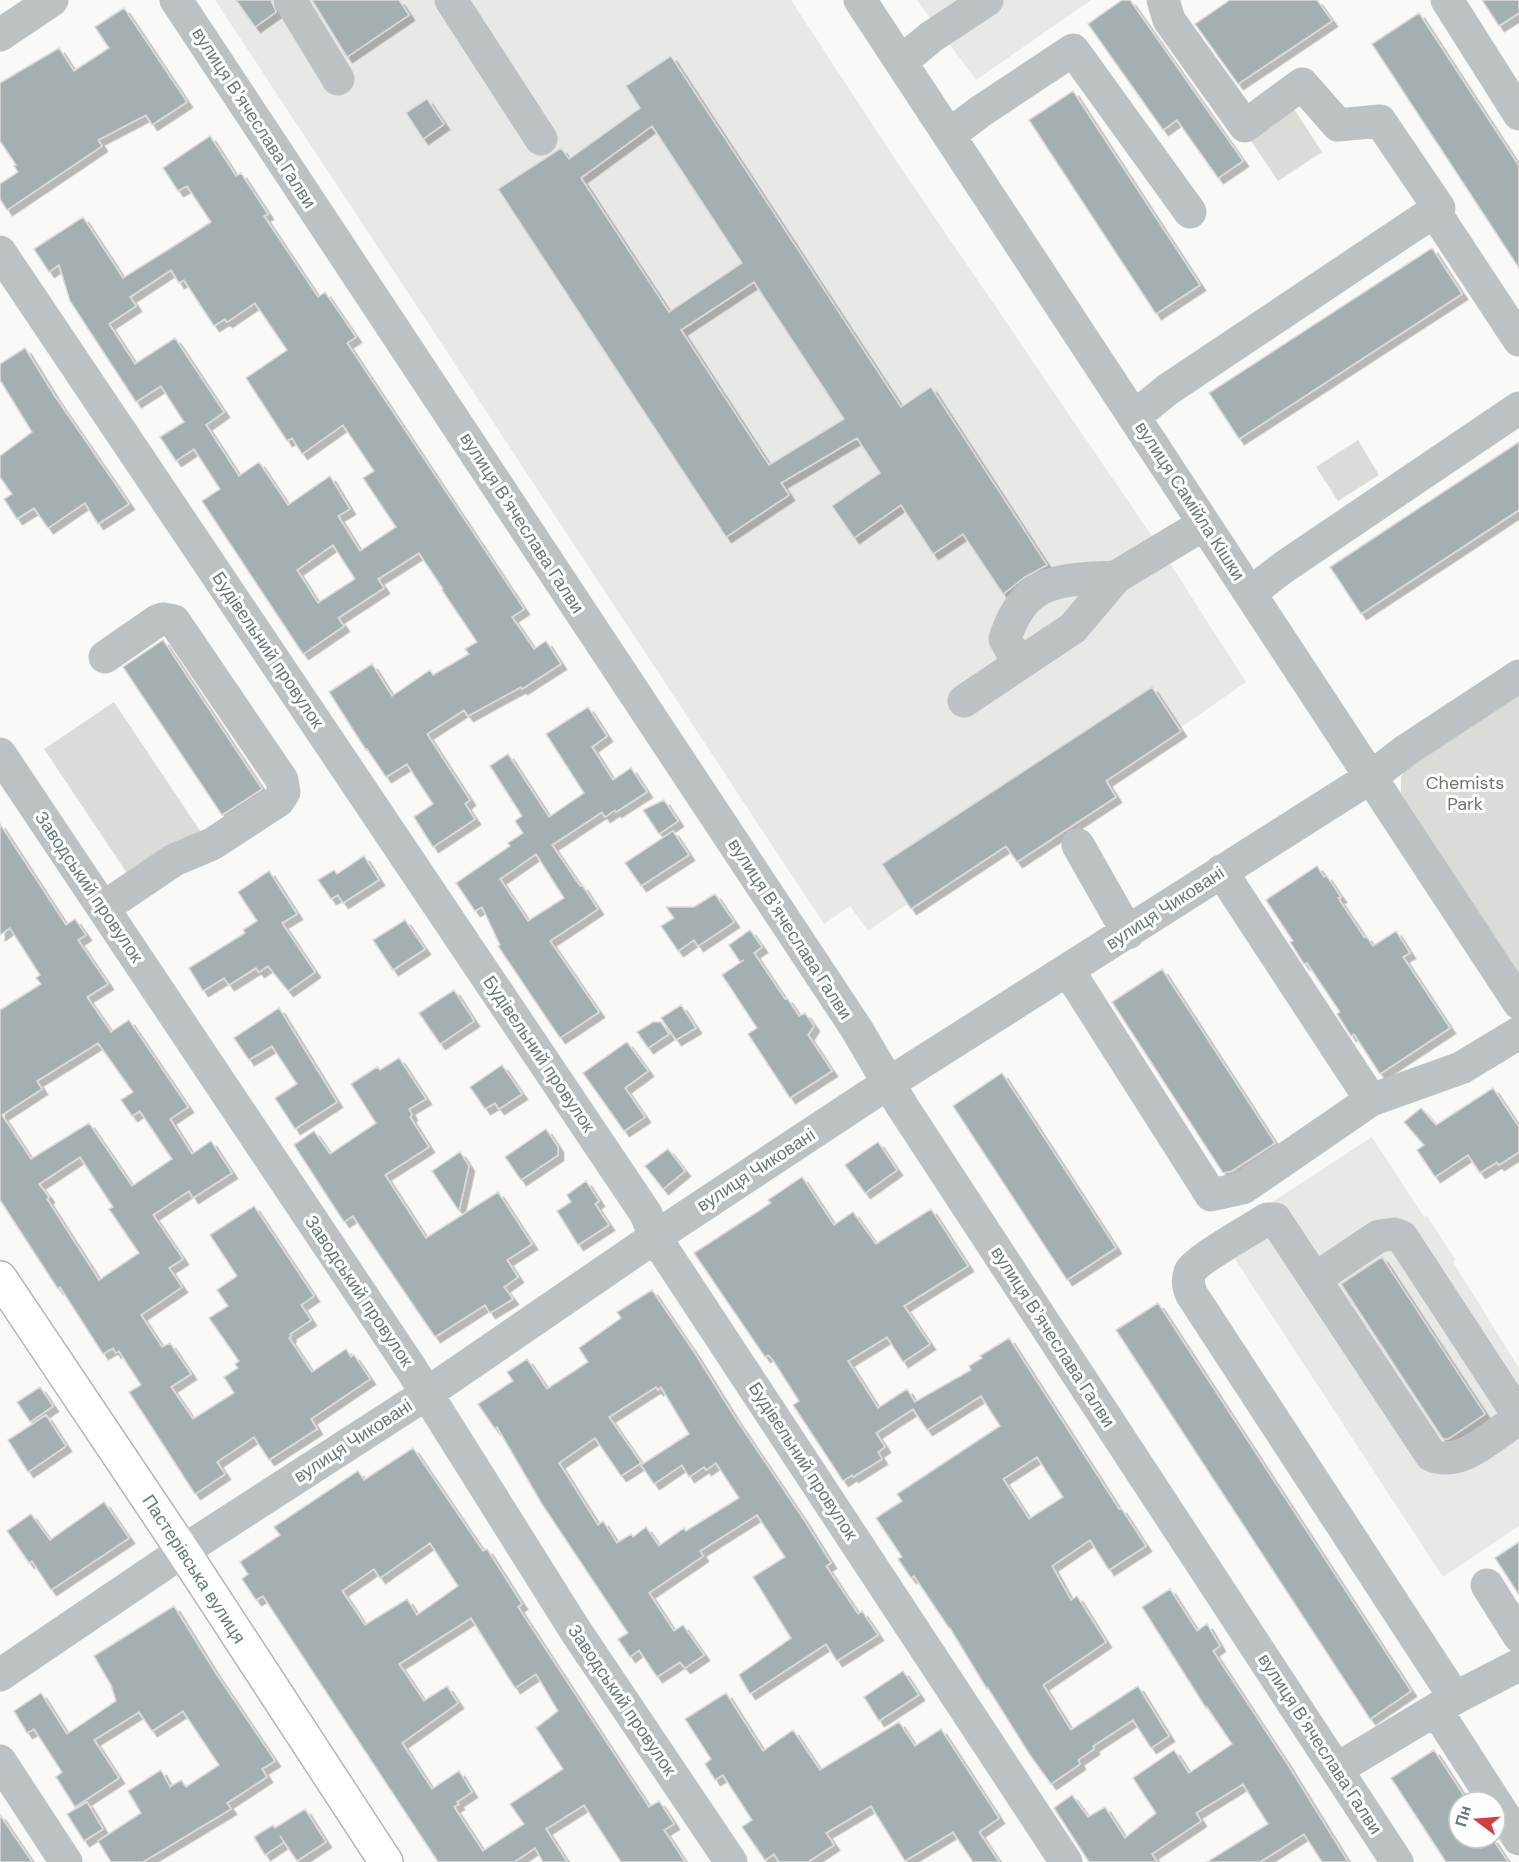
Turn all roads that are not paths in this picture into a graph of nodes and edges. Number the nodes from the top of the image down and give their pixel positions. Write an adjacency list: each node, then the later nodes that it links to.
1 (52, 0): 9 (street)
2 (176, 0): 37 (street, вулиця Вʼячеслава Галви)
3 (290, 0): 11 (street)
4 (451, 0): 14 (street)
5 (860, 0): 10 (street, вулиця Самійла Кішки)
6 (1162, 0): 15 (street)
7 (1447, 0): 12 (street)
8 (968, 5): 10 (street)
9 (0, 35)
10 (902, 62): 13 (street, вулиця Самійла Кішки)
11 (338, 79)
12 (1519, 114)
13 (949, 135): 16 (street); 20 (street, вулиця Самійла Кішки)
14 (541, 139)
15 (1434, 211): 18 (street); 20 (street)
16 (1190, 212)
17 (0, 252): 39 (street, Будівельний провулок)
18 (1519, 340)
19 (1519, 408): 23 (street)
20 (1134, 417): 21 (street, вулиця Самійла Кішки)
21 (1204, 524): 22 (street); 23 (street, вулиця Самійла Кішки)
22 (1116, 578): 25 (street); 25 (street)
23 (1250, 593): 29 (street, вулиця Самійла Кішки)
24 (105, 657): 32 (street)
25 (1019, 664): 27 (street)
26 (1519, 676): 29 (street, вулиця Чиковані)
27 (964, 701)
28 (0, 754): 32 (street, Заводський провулок)
29 (1371, 777): 31 (street, вулиця Чиковані); 35 (street, вулиця Самійла Кішки)
30 (1078, 845): 33 (street)
31 (1221, 871): 33 (street, вулиця Чиковані); 38 (street)
32 (103, 908): 42 (street, Заводський провулок)
33 (1128, 933): 34 (street, вулиця Чиковані)
34 (1068, 970): 37 (street, вулиця Чиковані); 38 (street)
35 (1519, 1003)
36 (1519, 1034): 38 (street)
37 (888, 1084): 39 (street, вулиця Чиковані); 50 (street, вулиця Вʼячеслава Галви)
38 (1371, 1100)
39 (655, 1237): 42 (street, вулиця Чиковані); 55 (street, Будівельний провулок)
40 (0, 1278): 43 (main road, Пастерівська вулиця)
41 (1315, 1279): 41 (street); 48 (street)
42 (426, 1394): 43 (street, вулиця Чиковані); 54 (street, Заводський провулок)
43 (183, 1551): 47 (street, вулиця Чиковані); 53 (main road, Пастерівська вулиця)
44 (1487, 1585): 45 (street)
45 (1519, 1636)
46 (1519, 1665): 48 (street)
47 (0, 1675)
48 (1445, 1704): 50 (street); 51 (street)
49 (0, 1761): 52 (street)
50 (1337, 1769): 56 (street, вулиця Вʼячеслава Галви)
51 (1519, 1839)
52 (66, 1862)
53 (386, 1862)
54 (731, 1862)
55 (1066, 1862)
56 (1397, 1862)

